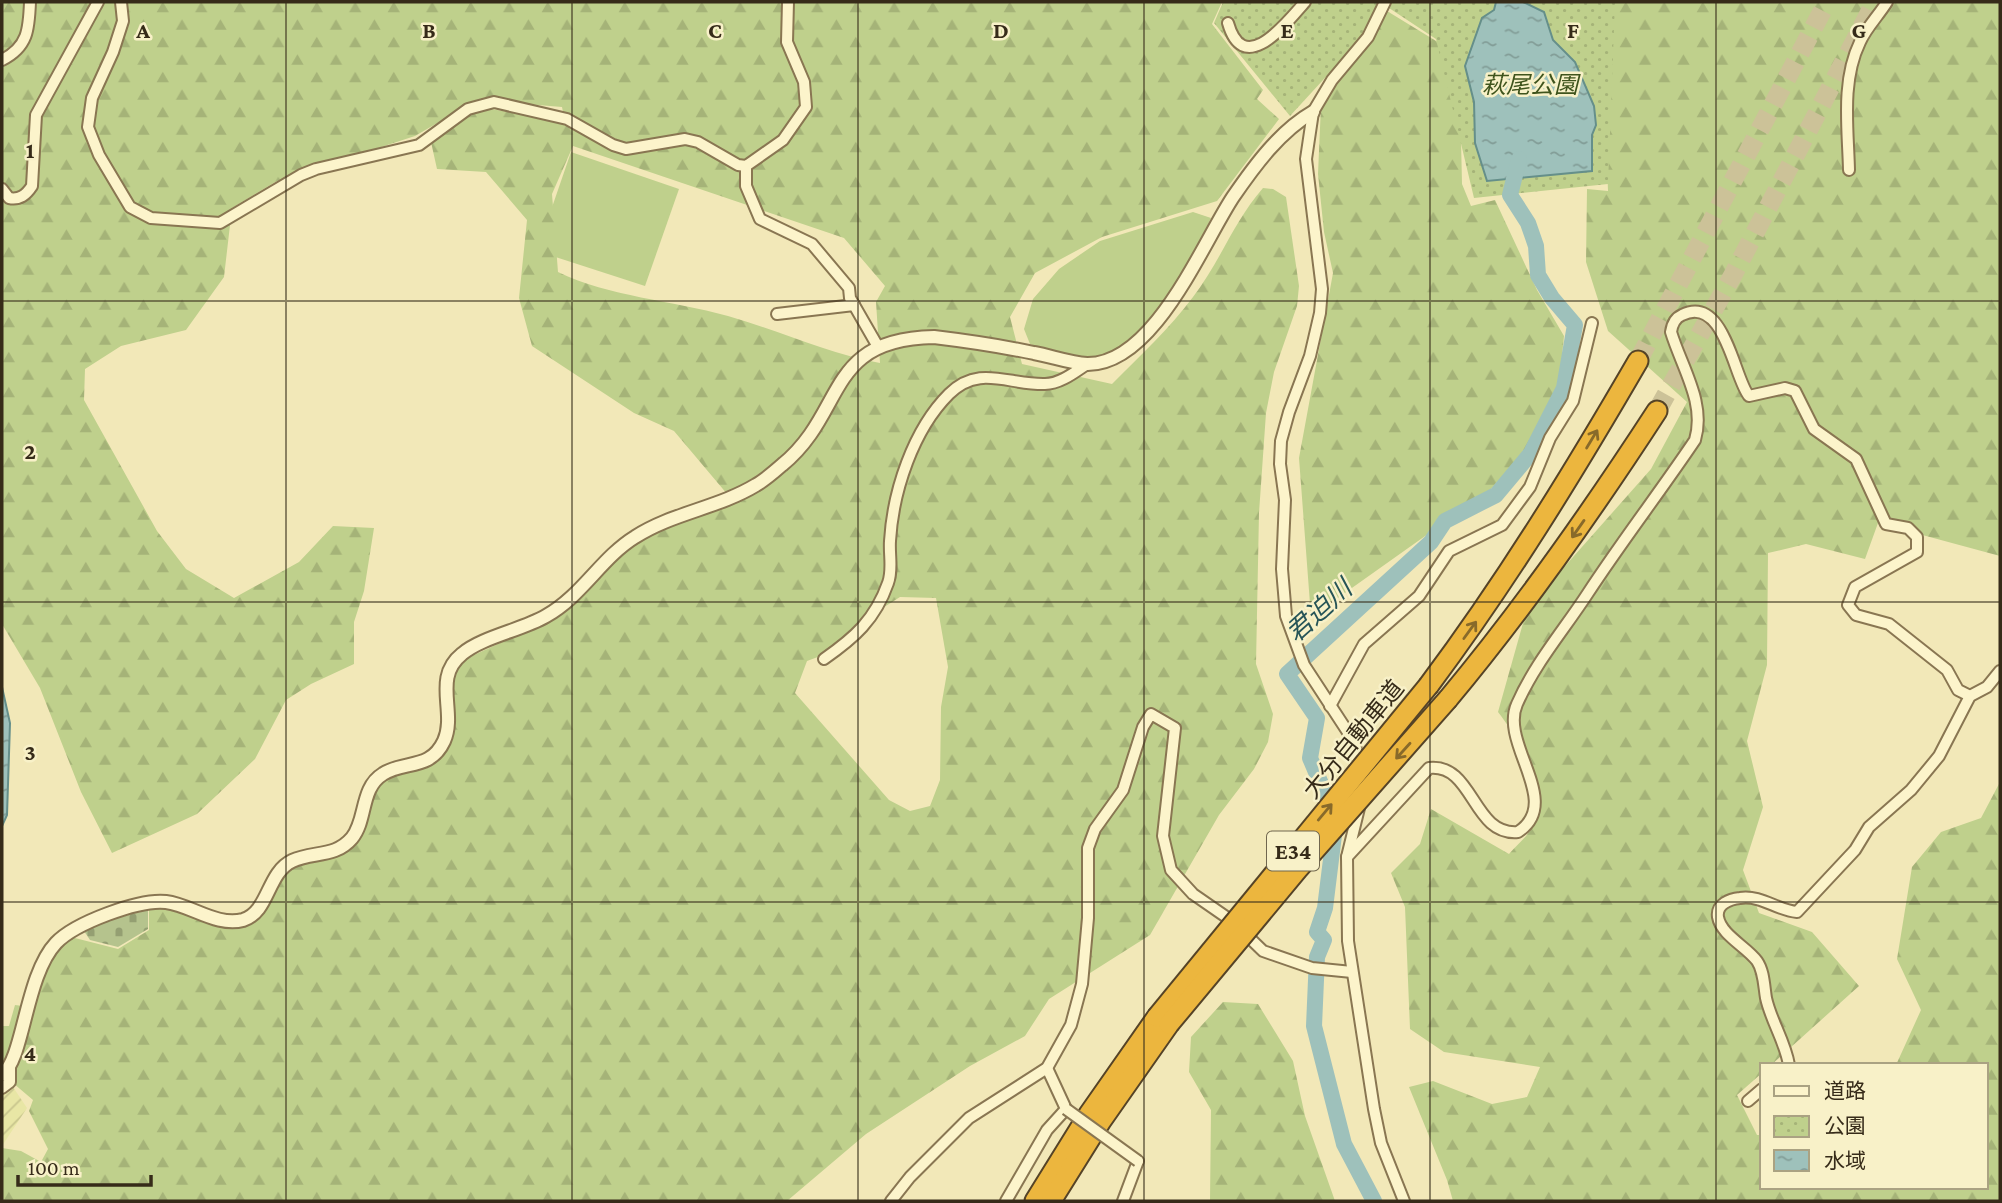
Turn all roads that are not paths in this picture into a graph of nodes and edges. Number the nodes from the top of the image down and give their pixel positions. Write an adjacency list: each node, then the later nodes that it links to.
1 (30, 2): 9 (street)
2 (97, 2): 13 (street)
3 (121, 2): 11 (street)
4 (788, 2): 11 (street)
5 (1305, 2): 8 (street)
6 (1385, 2): 10 (street)
7 (1887, 2): 12 (street)
8 (1228, 23)
9 (2, 60)
10 (1313, 112): 19 (street); 24 (street)
11 (746, 166): 14 (street)
12 (1849, 170)
13 (2, 189)
14 (854, 305): 15 (street); 17 (street)
15 (776, 314)
16 (1592, 323): 24 (street)
17 (877, 345): 19 (street); 30 (street)
18 (1637, 361): 27 (highway, 大分自動車道 / E34, one-way to 18, bridge)
19 (1087, 364): 21 (street)
20 (1657, 411): 27 (highway, 大分自動車道 / E34, one-way to 27, bridge)
21 (824, 659)
22 (2000, 671): 23 (street)
23 (1970, 696): 25 (street); 28 (street)
24 (1330, 706): 25 (street)
25 (1347, 857): 26 (street)
26 (1352, 972): 29 (street); 40 (street)
27 (1163, 1020): 37 (highway, 大分自動車道 / E34); 38 (highway, 大分自動車道 / E34)
28 (1788, 1063)
29 (1047, 1068): 34 (street); 35 (street)
30 (6, 1071): 31 (street)
31 (2, 1088)
32 (1760, 1091): 33 (street)
33 (1748, 1101)
34 (1066, 1109): 36 (street); 39 (street, bridge)
35 (891, 1201)
36 (1006, 1201)
37 (1035, 1201)
38 (1051, 1201)
39 (1123, 1201)
40 (1404, 1201)

